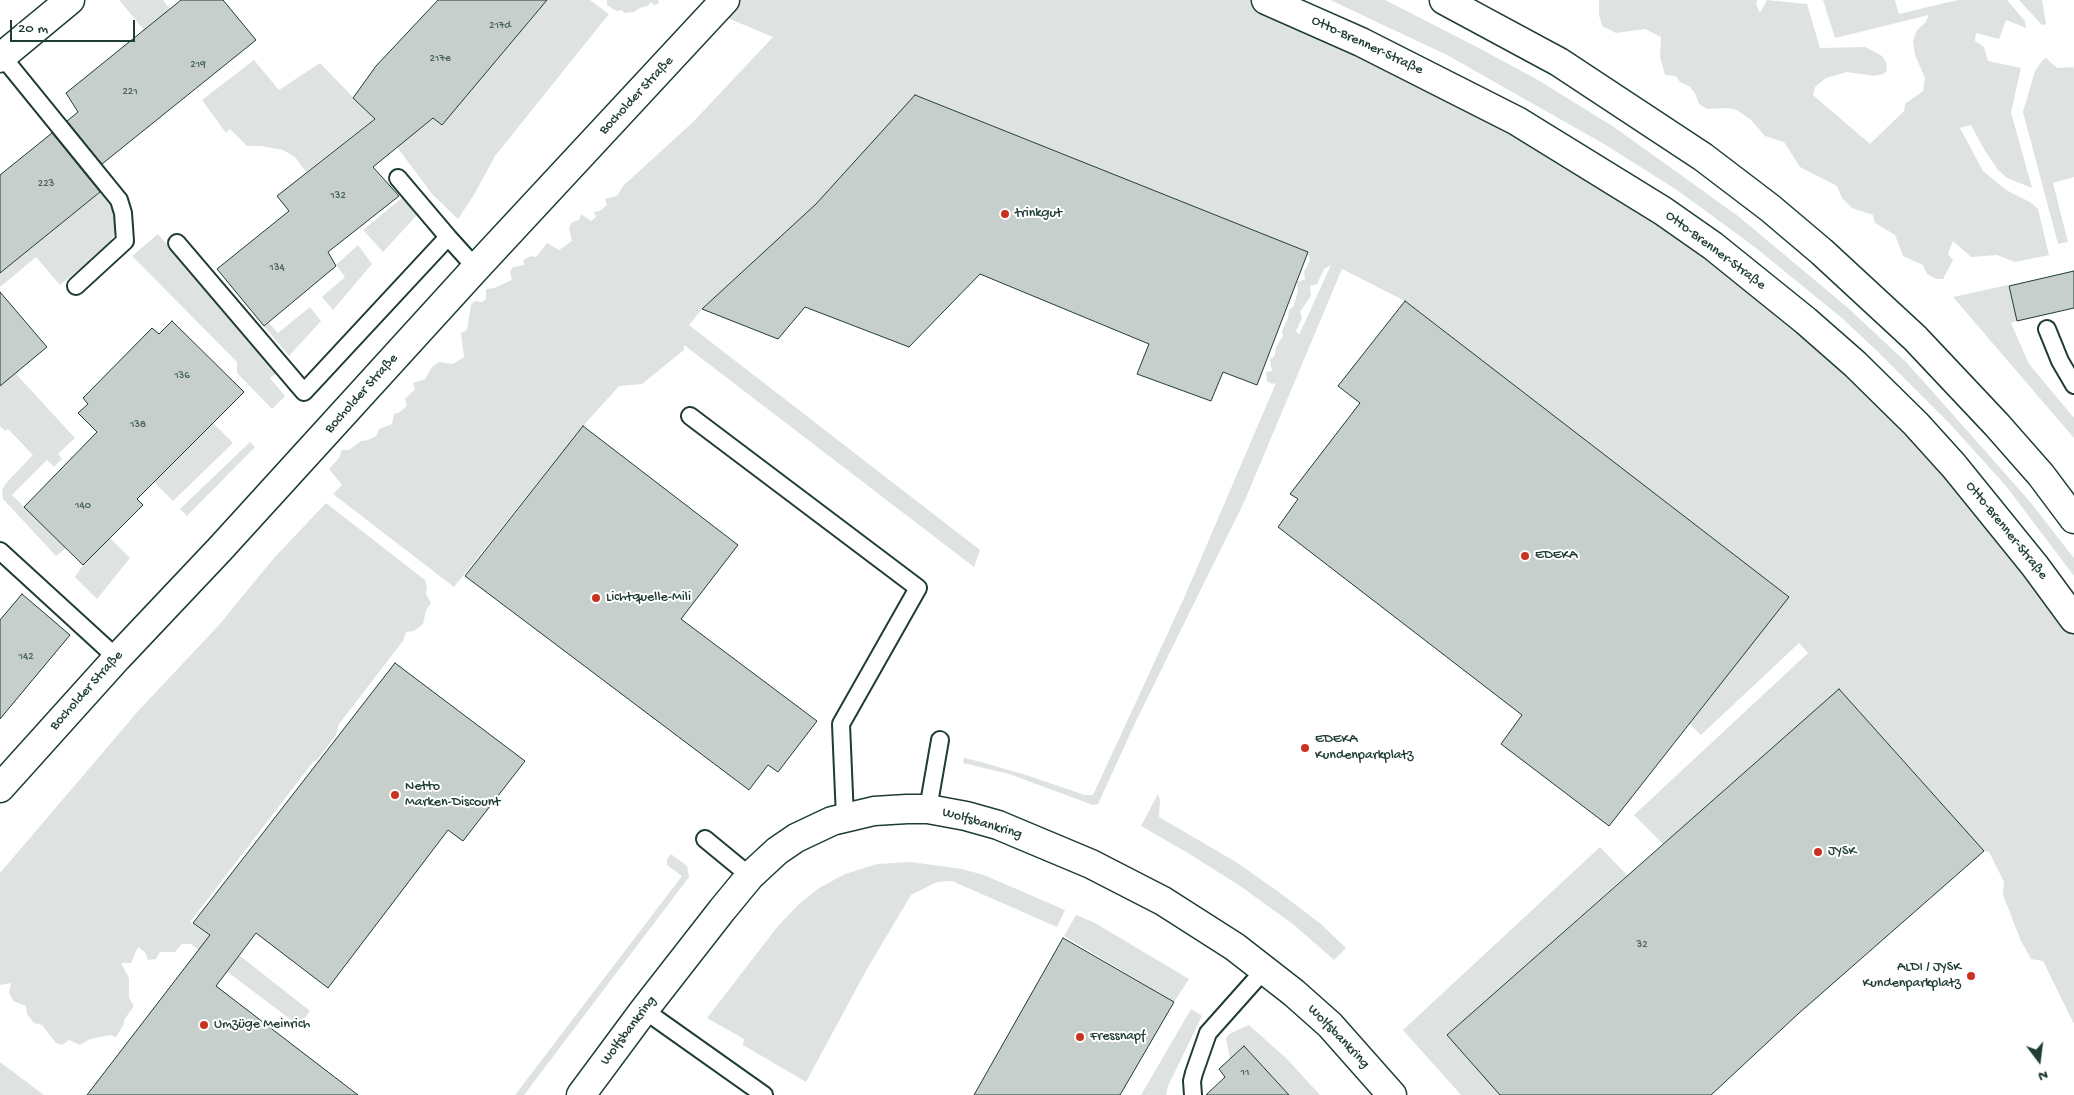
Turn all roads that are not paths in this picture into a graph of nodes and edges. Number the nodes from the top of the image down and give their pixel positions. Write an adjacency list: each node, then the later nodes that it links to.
1 (70, 0): 5 (street)
2 (725, 0): 9 (street, Bocholder Straße)
3 (1266, 0): 16 (street, Otto-Brenner-Straße)
4 (1444, 0): 14 (street)
5 (3, 50): 10 (lane)
6 (398, 178): 7 (lane)
7 (448, 237): 8 (lane); 9 (lane)
8 (177, 244)
9 (476, 268): 17 (street, Bocholder Straße)
10 (76, 286)
11 (2047, 329): 12 (lane)
12 (2074, 385)
13 (690, 416): 21 (lane)
14 (2074, 519)
15 (0, 551): 17 (lane)
16 (2074, 619)
17 (117, 658): 19 (street, Bocholder Straße)
18 (940, 740): 20 (lane)
19 (0, 788)
20 (928, 809): 21 (street, Wolfsbankring); 24 (street, Wolfsbankring)
21 (845, 818): 23 (street, Wolfsbankring)
22 (705, 839): 23 (lane)
23 (750, 876): 25 (street, Wolfsbankring)
24 (1265, 970): 28 (lane); 29 (street, Wolfsbankring)
25 (644, 1010): 26 (street, Wolfsbankring); 27 (lane)
26 (581, 1095)
27 (764, 1095)
28 (1193, 1095)
29 (1392, 1095)

